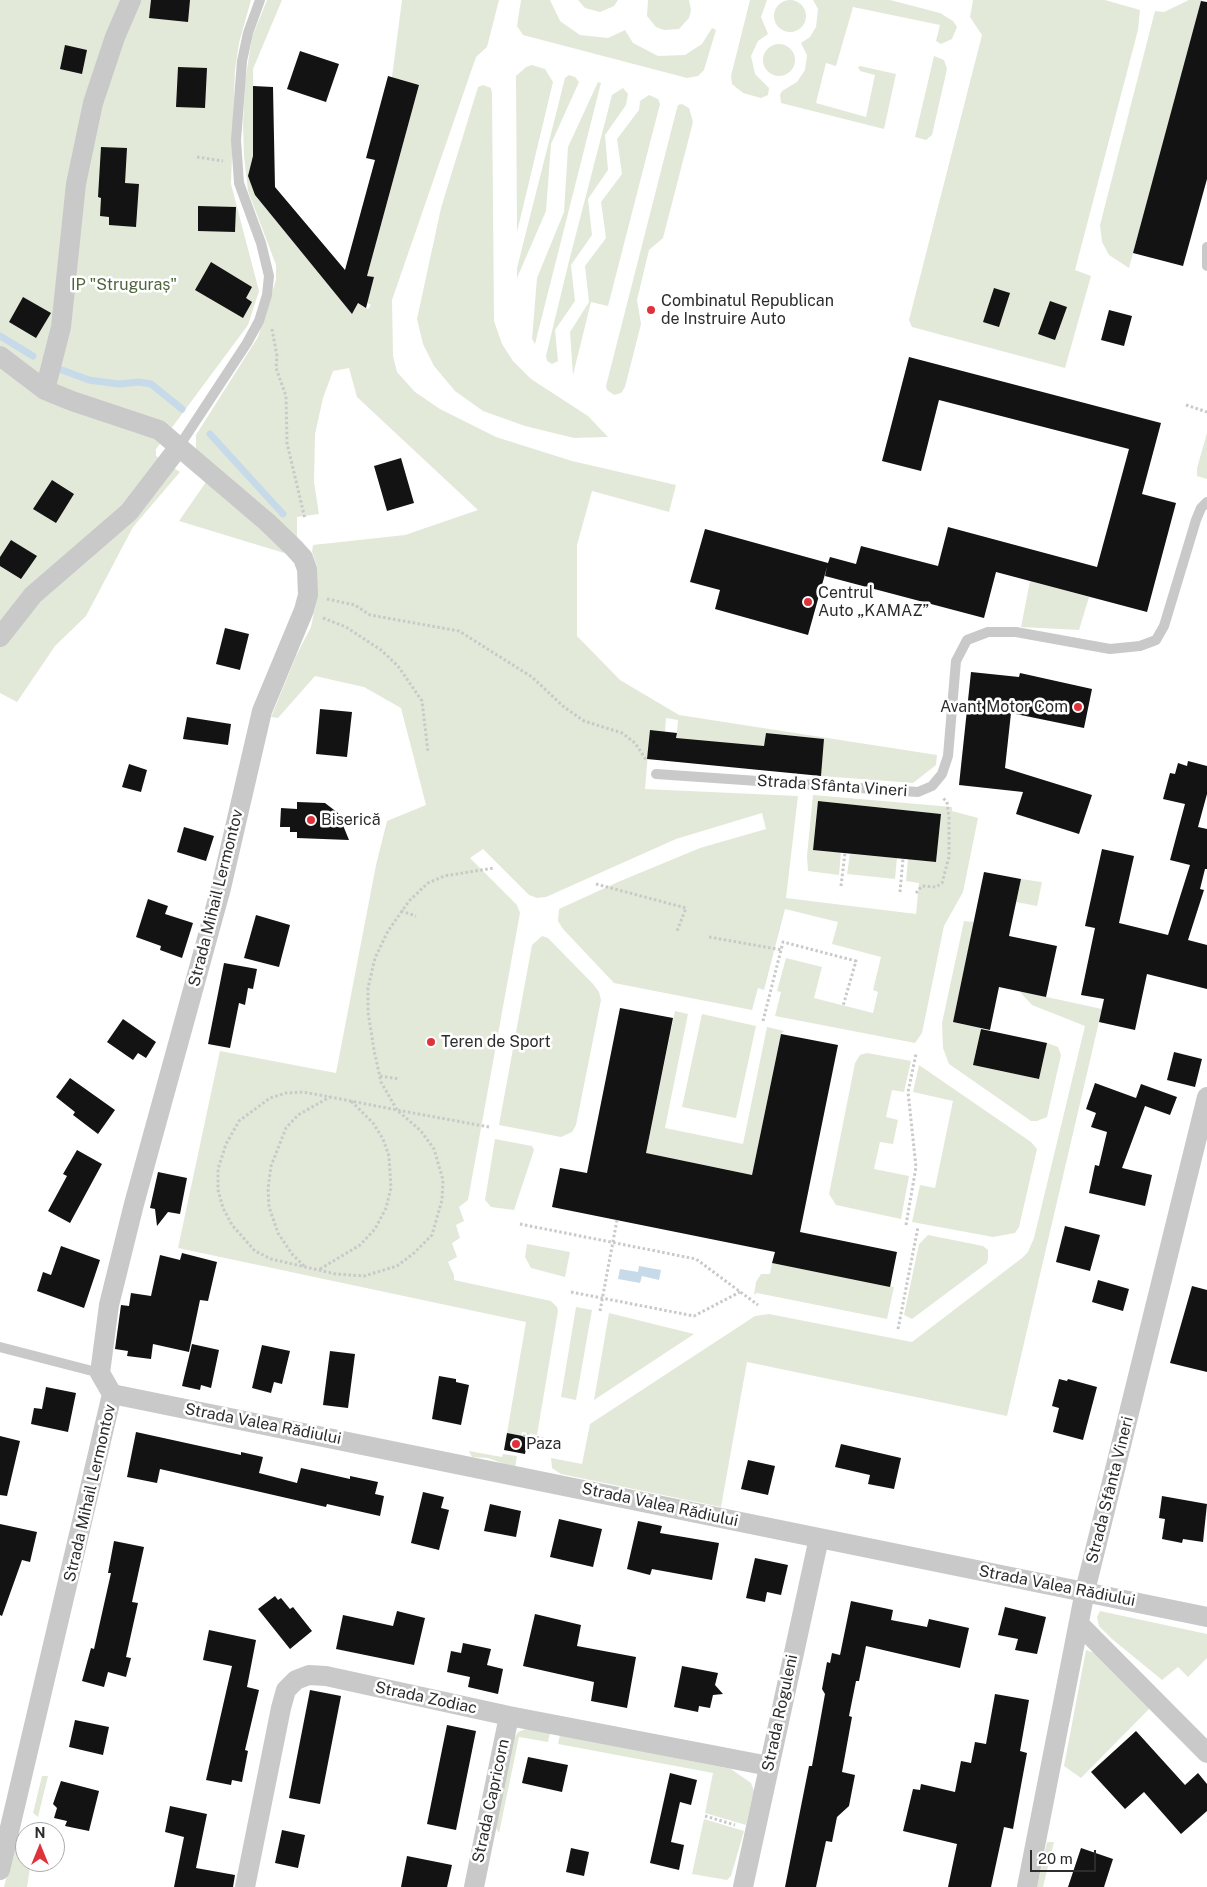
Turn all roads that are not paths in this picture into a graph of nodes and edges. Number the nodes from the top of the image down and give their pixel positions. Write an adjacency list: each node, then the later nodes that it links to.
1 (131, 0): 6 (street)
2 (260, 0): 7 (lane)
3 (1207, 247): 4 (lane)
4 (1207, 266)
5 (0, 356): 6 (street, Strada Mihail Lermontov)
6 (45, 390): 7 (street, Strada Mihail Lermontov)
7 (178, 448): 9 (street); 13 (street, Strada Mihail Lermontov)
8 (1207, 502): 10 (lane, Strada Sfânta Vineri)
9 (0, 637)
10 (656, 774)
11 (1207, 1097): 16 (street, Strada Sfânta Vineri)
12 (0, 1347): 13 (lane)
13 (100, 1373): 14 (street, Strada Mihail Lermontov)
14 (112, 1394): 15 (street, Strada Valea Rădiului); 22 (street, Strada Mihail Lermontov)
15 (819, 1538): 16 (street, Strada Valea Rădiului); 21 (street, Strada Roguleni)
16 (1085, 1591): 17 (street, Strada Valea Rădiului); 18 (street, Strada Sfânta Vineri)
17 (1207, 1617)
18 (1079, 1624): 20 (street, Strada Valea Rădiului); 26 (street, Strada Sfânta Vineri)
19 (509, 1716): 21 (street, Strada Zodiac); 23 (street, Strada Zodiac); 24 (street, Strada Capricorn)
20 (1207, 1752)
21 (769, 1766): 25 (street, Strada Roguleni)
22 (0, 1870)
23 (245, 1887)
24 (474, 1887)
25 (743, 1887)
26 (1027, 1887)

